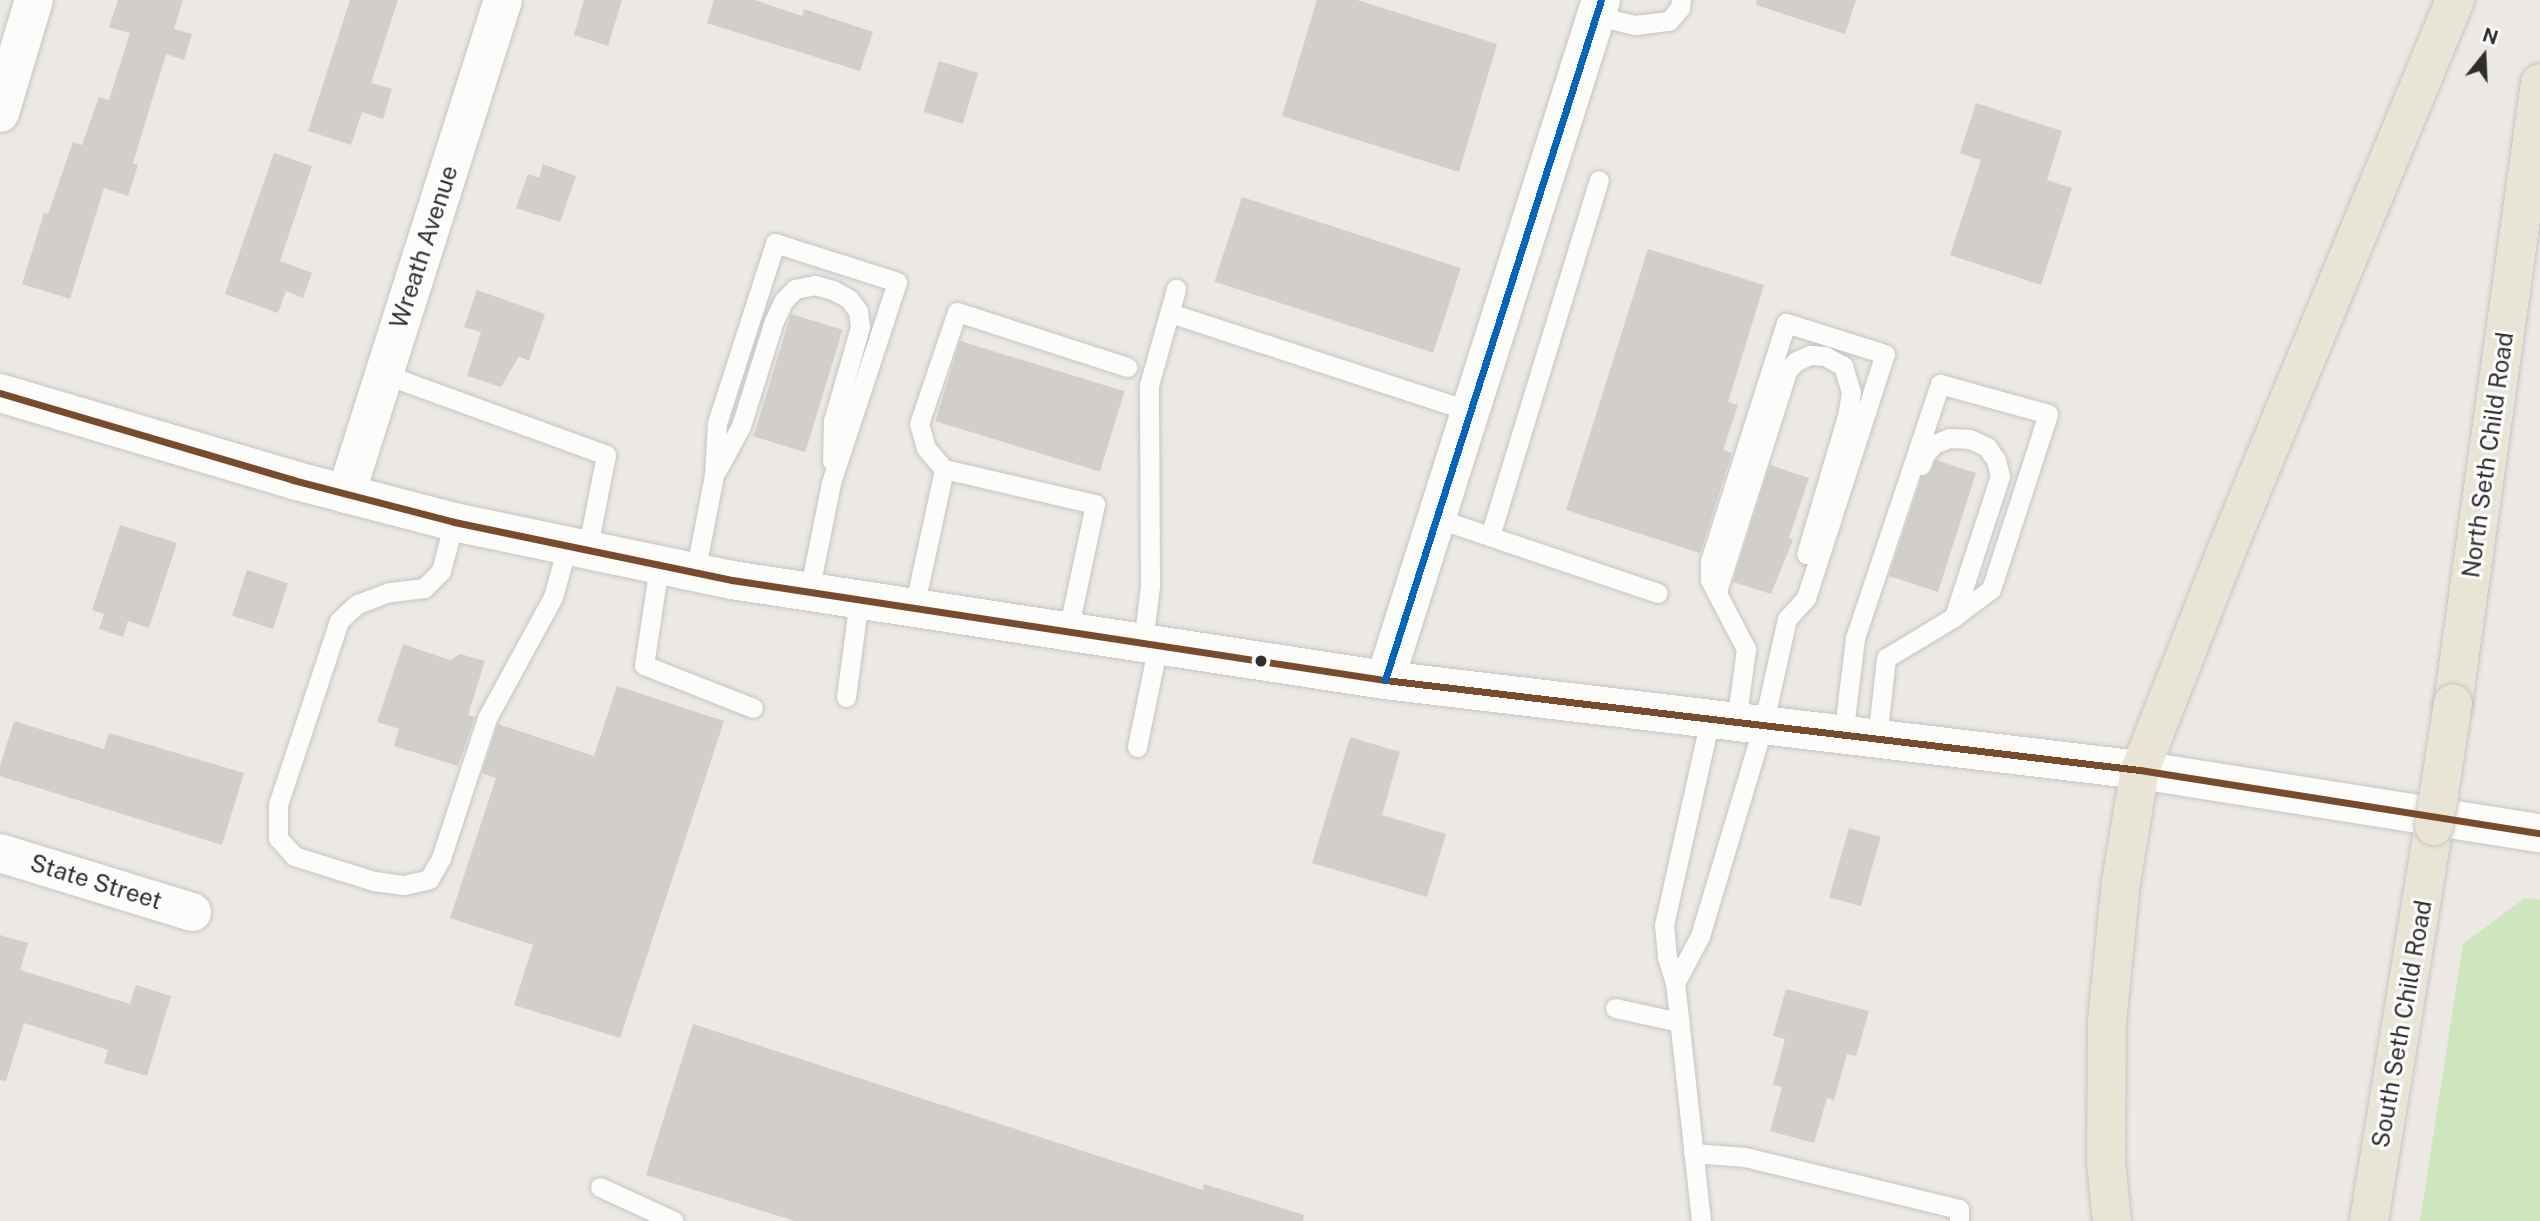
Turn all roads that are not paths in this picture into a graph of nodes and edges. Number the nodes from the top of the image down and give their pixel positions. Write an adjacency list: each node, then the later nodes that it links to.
1 (34, 0): 7 (main road)
2 (503, 0): 12 (main road, Wreath Avenue)
3 (1681, 0): 5 (lane)
4 (2455, 0): 40 (main road)
5 (1599, 8): 14 (main road)
6 (2540, 83): 41 (main road, North Seth Child Road, bridge)
7 (0, 113)
8 (1599, 180): 21 (lane)
9 (1175, 289): 10 (lane)
10 (1170, 313): 14 (lane); 33 (lane)
11 (1127, 367): 15 (lane)
12 (384, 374): 18 (main road, Wreath Avenue); 22 (lane)
13 (0, 393): 18 (main road)
14 (1471, 411): 19 (main road)
15 (944, 469): 28 (lane); 32 (lane)
16 (714, 475): 17 (lane); 17 (lane); 23 (lane)
17 (831, 483): 25 (lane)
18 (346, 494): 20 (main road)
19 (1436, 518): 21 (lane); 34 (main road)
20 (454, 522): 22 (main road); 22 (lane)
21 (1490, 536): 26 (lane)
22 (577, 549): 23 (main road)
23 (677, 570): 25 (main road); 36 (lane)
24 (1717, 591): 31 (lane); 31 (lane); 37 (lane)
25 (809, 592): 27 (main road)
26 (1658, 593)
27 (859, 600): 28 (main road); 35 (lane)
28 (914, 608): 32 (main road)
29 (1864, 612): 30 (lane); 30 (lane); 38 (lane)
30 (1954, 617): 38 (lane)
31 (1787, 619): 37 (lane)
32 (1068, 631): 33 (main road)
33 (1150, 644): 34 (main road); 39 (lane)
34 (1385, 680): 37 (main road)
35 (846, 696)
36 (753, 708)
37 (1736, 723): 38 (main road); 45 (lane); 45 (lane)
38 (1860, 738): 40 (main road)
39 (1137, 747)
40 (2140, 771): 42 (main road); 53 (main road)
41 (2434, 826): 54 (main road, South Seth Child Road)
42 (2540, 833)
43 (0, 853): 44 (main road, State Street)
44 (192, 912)
45 (1675, 984): 47 (lane)
46 (1615, 1008): 47 (lane)
47 (1679, 1023): 48 (lane)
48 (1693, 1153): 51 (lane); 52 (lane)
49 (600, 1187): 50 (lane)
50 (674, 1221)
51 (1701, 1221)
52 (1959, 1221)
53 (2112, 1221)
54 (2369, 1221)

